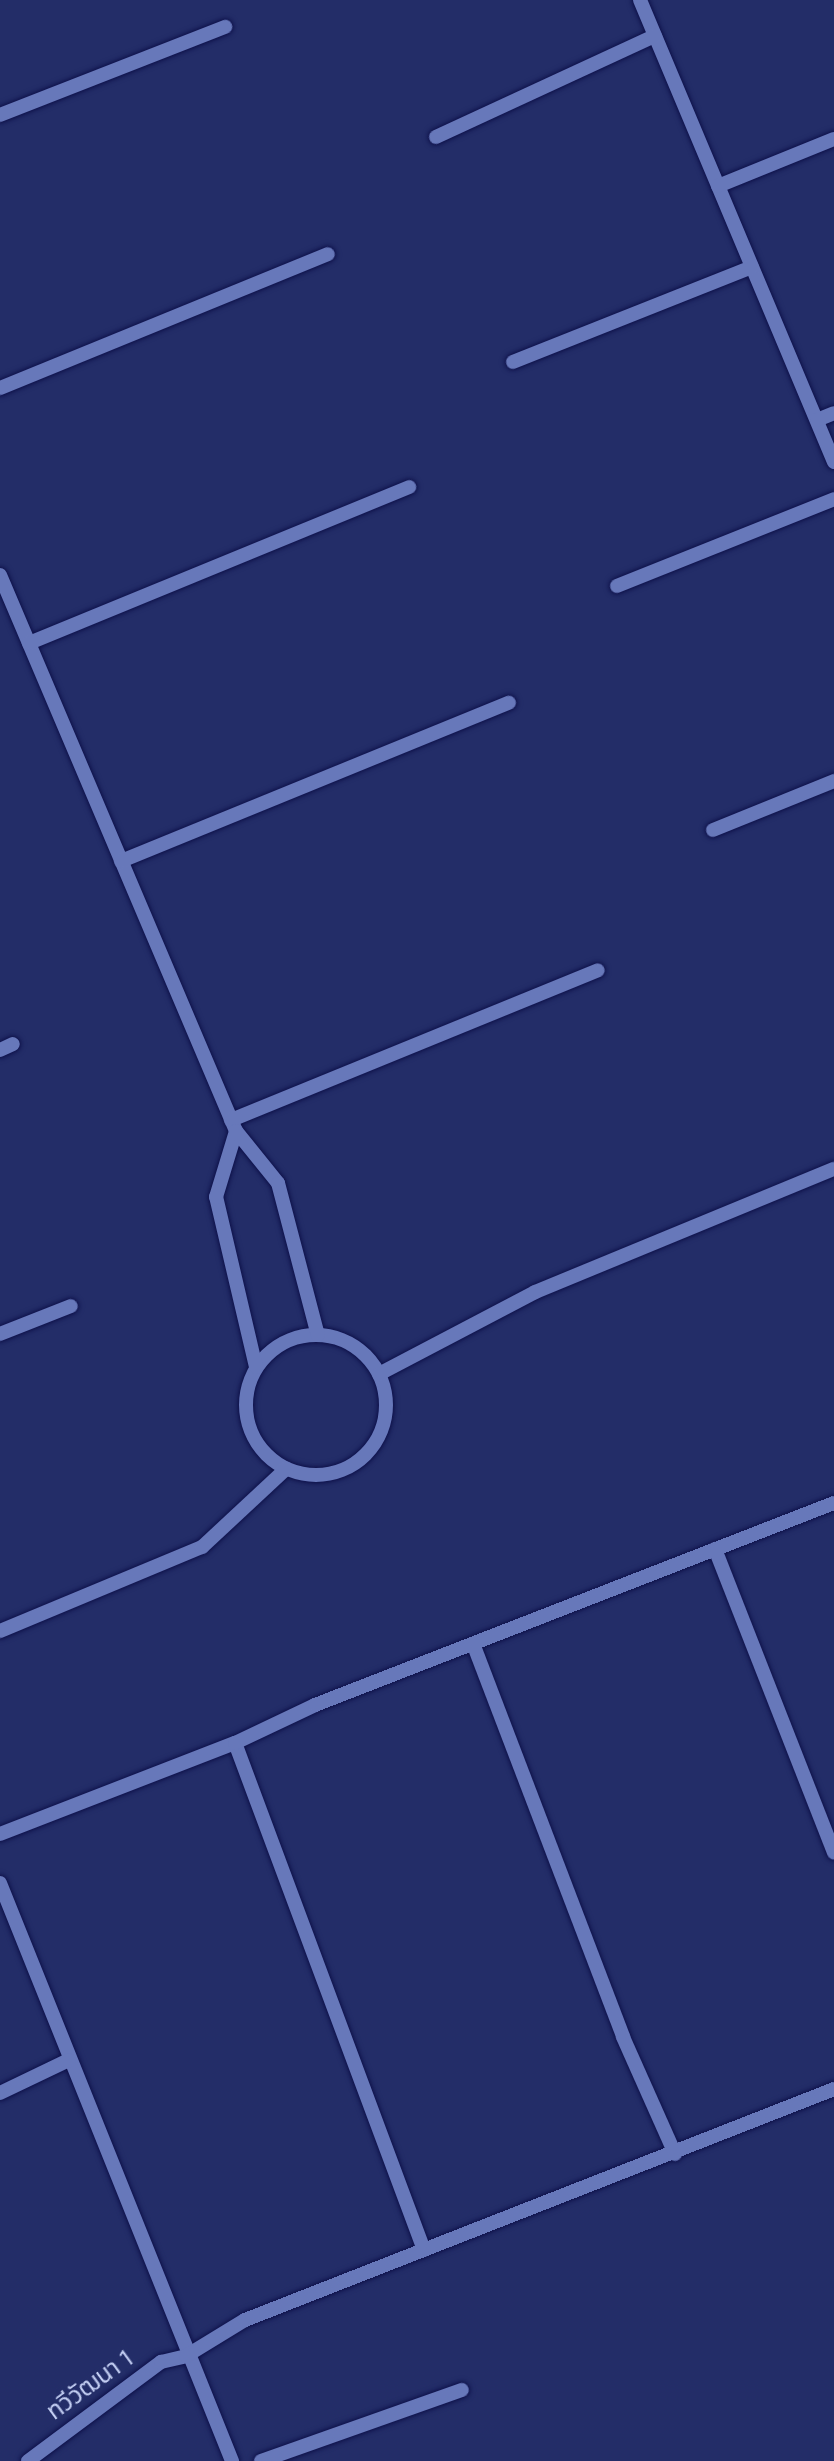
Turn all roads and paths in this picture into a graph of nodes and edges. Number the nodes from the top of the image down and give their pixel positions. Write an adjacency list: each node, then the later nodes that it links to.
1 (640, 0): 3 (street)
2 (225, 27): 4 (street)
3 (655, 36): 5 (street); 7 (street)
4 (0, 116)
5 (436, 136)
6 (834, 139): 7 (street)
7 (718, 186): 9 (street)
8 (328, 254): 11 (street)
9 (752, 267): 10 (street); 13 (street)
10 (513, 362)
11 (0, 388)
12 (834, 413): 13 (street)
13 (817, 420): 14 (street)
14 (834, 462)
15 (409, 487): 19 (street)
16 (834, 499): 18 (street)
17 (0, 575): 19 (street)
18 (617, 586)
19 (29, 643): 23 (street)
20 (509, 703): 23 (street)
21 (834, 781): 22 (street)
22 (713, 830)
23 (121, 861): 25 (street)
24 (598, 970): 25 (street)
25 (233, 1125): 29 (street); 30 (street)
26 (834, 1169): 31 (street)
27 (71, 1306): 28 (street)
28 (0, 1334)
29 (318, 1335): 30 (street); 31 (street)
30 (256, 1367): 32 (street)
31 (379, 1374): 32 (street)
32 (286, 1469): 35 (street)
33 (834, 1503): 34 (street)
34 (715, 1549): 36 (street); 39 (street)
35 (0, 1631)
36 (474, 1646): 37 (street); 44 (street)
37 (235, 1743): 38 (street); 45 (street)
38 (0, 1834)
39 (834, 1852)
40 (0, 1883): 41 (street)
41 (69, 2060): 43 (street); 46 (street)
42 (834, 2088): 44 (street, ทวีวัฒนา 1)
43 (0, 2094)
44 (676, 2154): 45 (street, ทวีวัฒนา 1)
45 (425, 2250): 46 (street, ทวีวัฒนา 1)
46 (186, 2356): 48 (street, ทวีวัฒนา 1); 49 (street)
47 (463, 2390): 50 (street)
48 (28, 2461)
49 (232, 2461)
50 (261, 2461)

